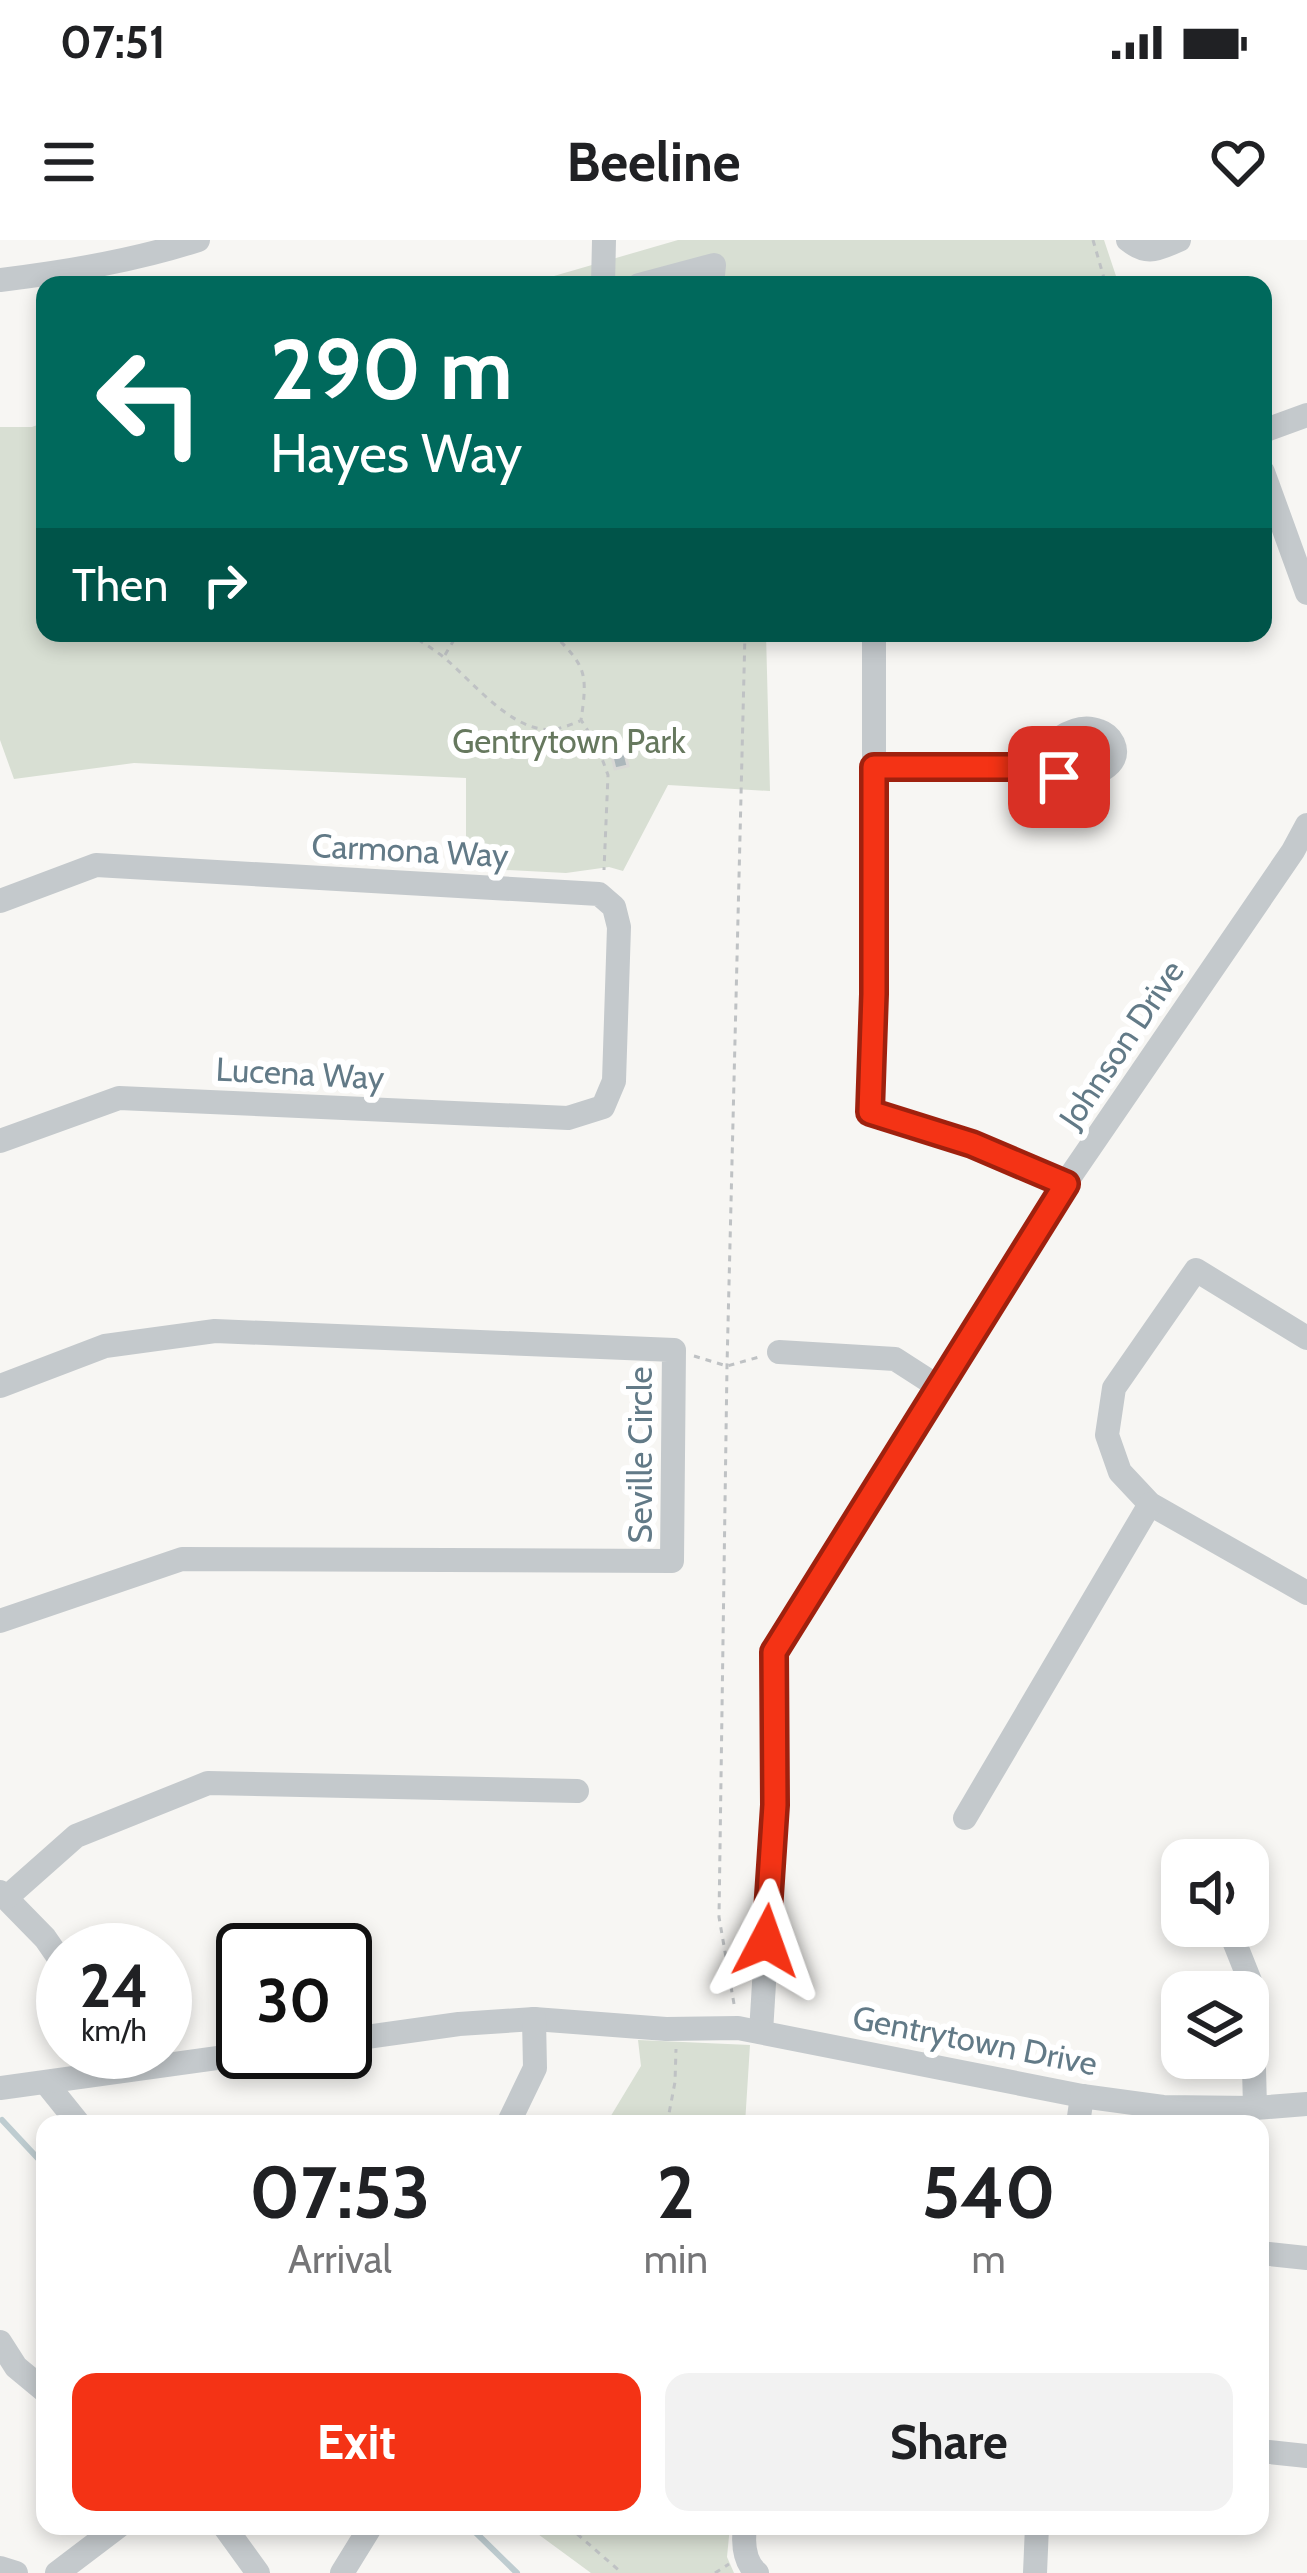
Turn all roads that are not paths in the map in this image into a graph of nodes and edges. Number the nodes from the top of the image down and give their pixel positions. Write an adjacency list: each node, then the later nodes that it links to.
1 (198, 240): 6 (street)
2 (604, 240): 7 (street)
3 (1128, 240): 4 (street)
4 (1179, 240)
5 (36, 276): 10 (street)
6 (38, 276)
7 (603, 276)
8 (673, 276): 9 (street)
9 (713, 276)
10 (0, 280)
11 (1307, 415): 12 (street)
12 (1272, 428)
13 (1272, 497): 14 (street)
14 (1307, 593)
15 (874, 642): 16 (street)
16 (874, 767): 17 (street); 22 (street)
17 (1030, 767)
18 (1307, 825): 22 (street, Johnson Drive)
19 (0, 901): 20 (street, Carmona Way)
20 (603, 1107): 21 (street, Lucena Way)
21 (0, 1141)
22 (1066, 1184): 26 (street, Johnson Drive)
23 (1307, 1338): 27 (street)
24 (778, 1352): 26 (street)
25 (0, 1385): 29 (street, Seville Circle)
26 (940, 1388): 36 (street, Johnson Drive)
27 (1150, 1504): 28 (street); 31 (street)
28 (1307, 1594)
29 (0, 1621)
30 (577, 1791): 32 (street)
31 (965, 1818)
32 (3, 1895): 33 (street)
33 (36, 1929)
34 (1236, 1947): 43 (street)
35 (535, 2018): 36 (street, Gentrytown Drive); 37 (street, Gentrytown Drive); 45 (street)
36 (750, 2030): 41 (street, Gentrytown Drive)
37 (372, 2036)
38 (54, 2079): 39 (street)
39 (46, 2083): 40 (street); 44 (street)
40 (0, 2088)
41 (1082, 2096): 43 (street, Gentrytown Drive); 46 (street)
42 (1307, 2104): 43 (street, Gentrytown Drive)
43 (1255, 2108)
44 (72, 2115)
45 (512, 2115)
46 (1079, 2115)
47 (1269, 2254): 48 (street)
48 (1307, 2258)
49 (0, 2342): 50 (street)
50 (36, 2384)
51 (1269, 2452): 52 (street)
52 (1307, 2456)
53 (107, 2535): 61 (street)
54 (231, 2535): 62 (street)
55 (365, 2535): 63 (street)
56 (744, 2535): 59 (street)
57 (1037, 2535): 64 (street)
58 (0, 2567): 60 (street)
59 (753, 2570)
60 (16, 2573)
61 (57, 2573)
62 (258, 2573)
63 (342, 2573)
64 (1035, 2573)

